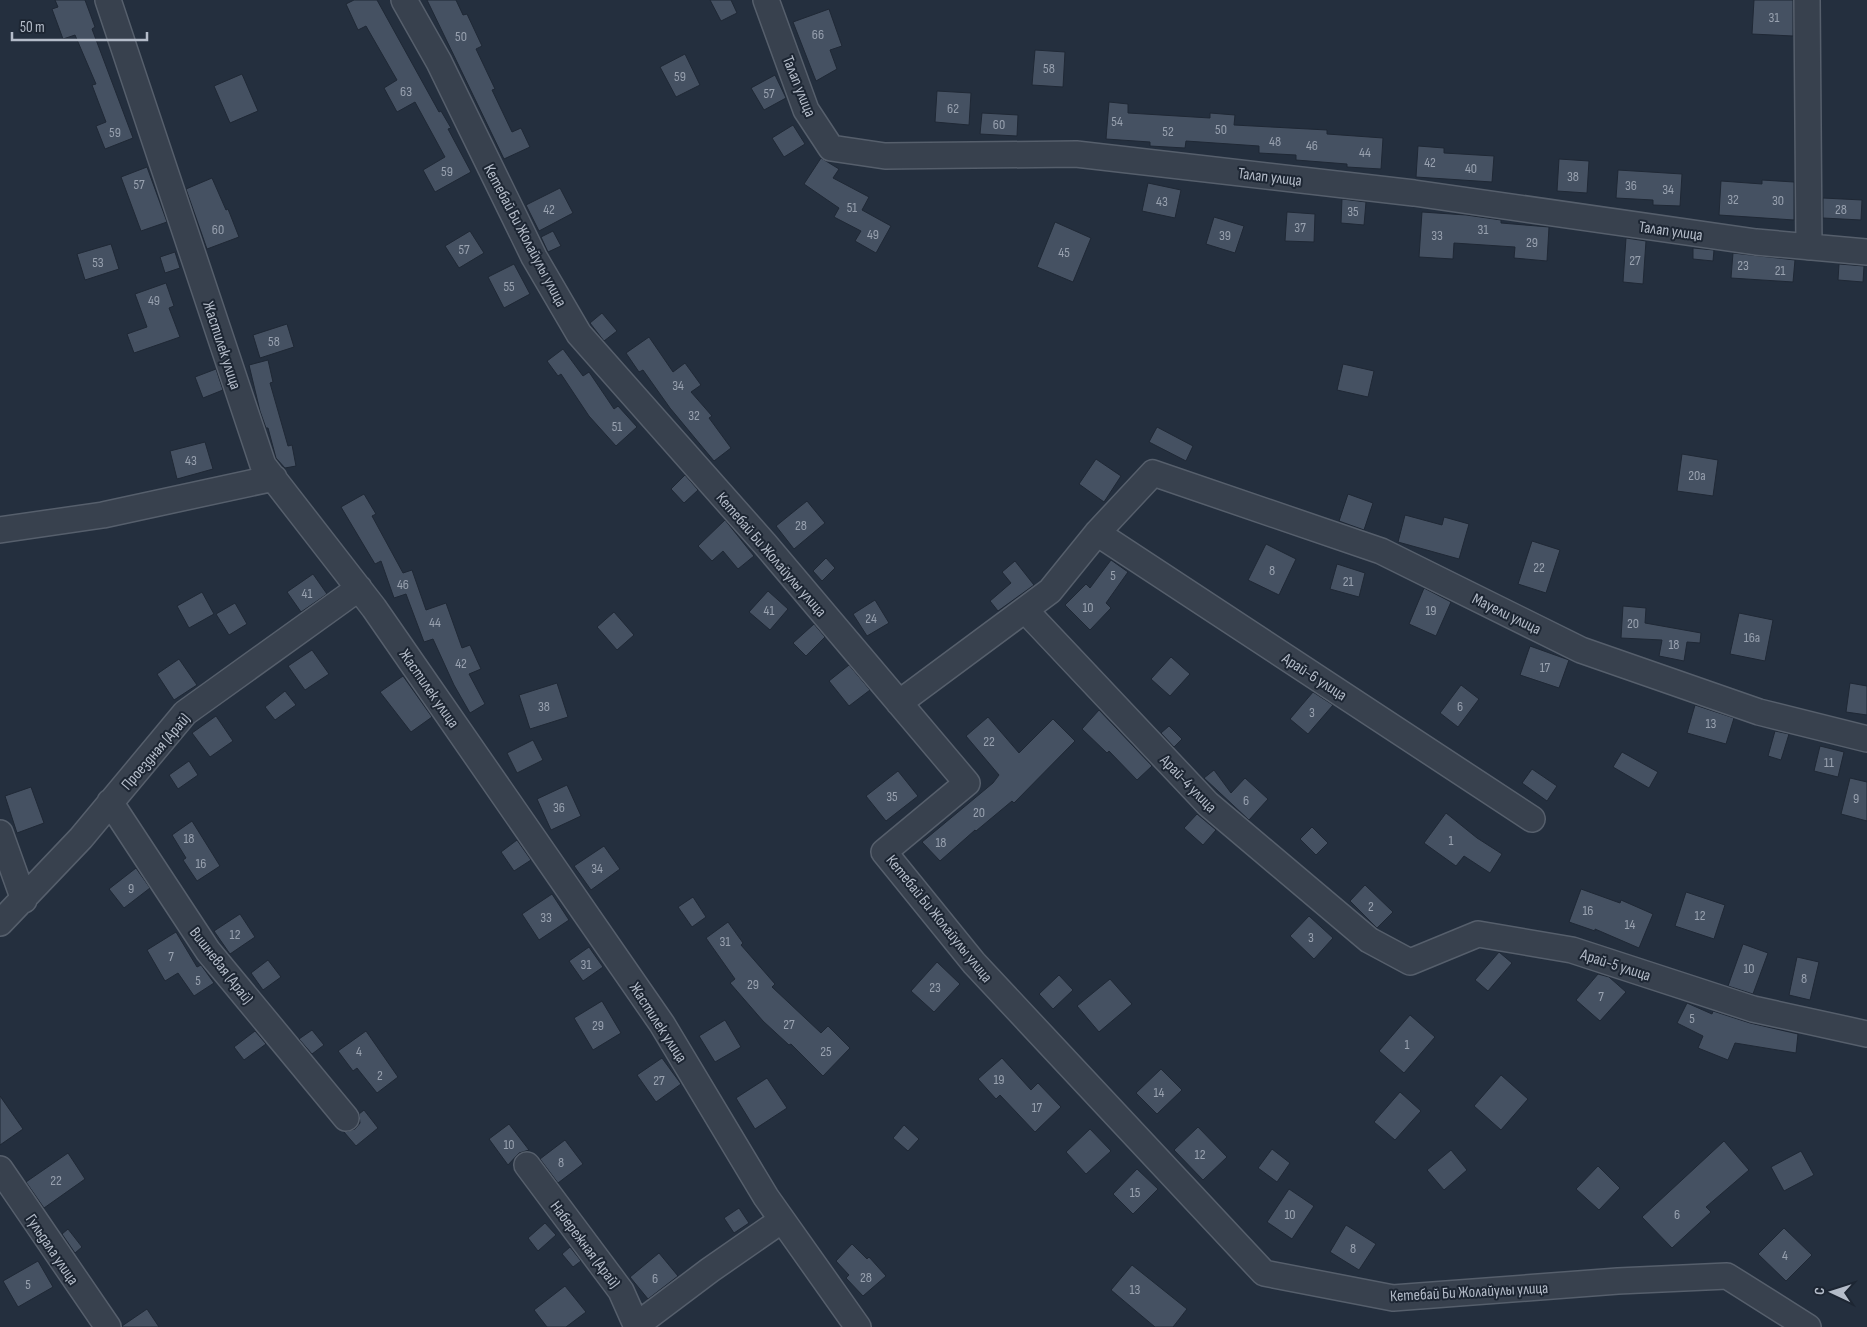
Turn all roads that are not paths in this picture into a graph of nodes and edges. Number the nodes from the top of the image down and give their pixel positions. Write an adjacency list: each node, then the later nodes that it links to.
1 (108, 0): 7 (street, Жастилек улица)
2 (404, 0): 12 (street, Кетебай Би Жолайулы улица)
3 (766, 0): 5 (street, Талап улица)
4 (1807, 0): 5 (street)
5 (1809, 247): 6 (street, Талап улица)
6 (1867, 252)
7 (274, 478): 8 (street); 10 (street, Жастилек улица)
8 (0, 530)
9 (1098, 533): 11 (street); 13 (street, Мауели улица); 15 (street, Арай-6 улица)
10 (360, 588): 14 (street, Проездная (Арай)); 24 (street, Жастилек улица)
11 (1025, 610): 12 (street); 19 (street, Арай-4 улица)
12 (899, 703): 28 (street, Кетебай Би Жолайулы улица)
13 (1867, 739)
14 (110, 802): 17 (street, Проездная (Арай)); 21 (street, Вишневая (Арай))
15 (1532, 819)
16 (0, 833): 17 (street)
17 (24, 900): 18 (street, Проездная (Арай))
18 (0, 923)
19 (1369, 940): 20 (street, Арай-5 улица)
20 (1867, 1034)
21 (346, 1118)
22 (527, 1165): 25 (street, Набережная (Арай))
23 (0, 1169): 26 (street, Гульдала улица)
24 (782, 1220): 25 (street); 27 (street, Жастилек улица)
25 (637, 1326)
26 (108, 1327)
27 (858, 1327)
28 (1808, 1327)

